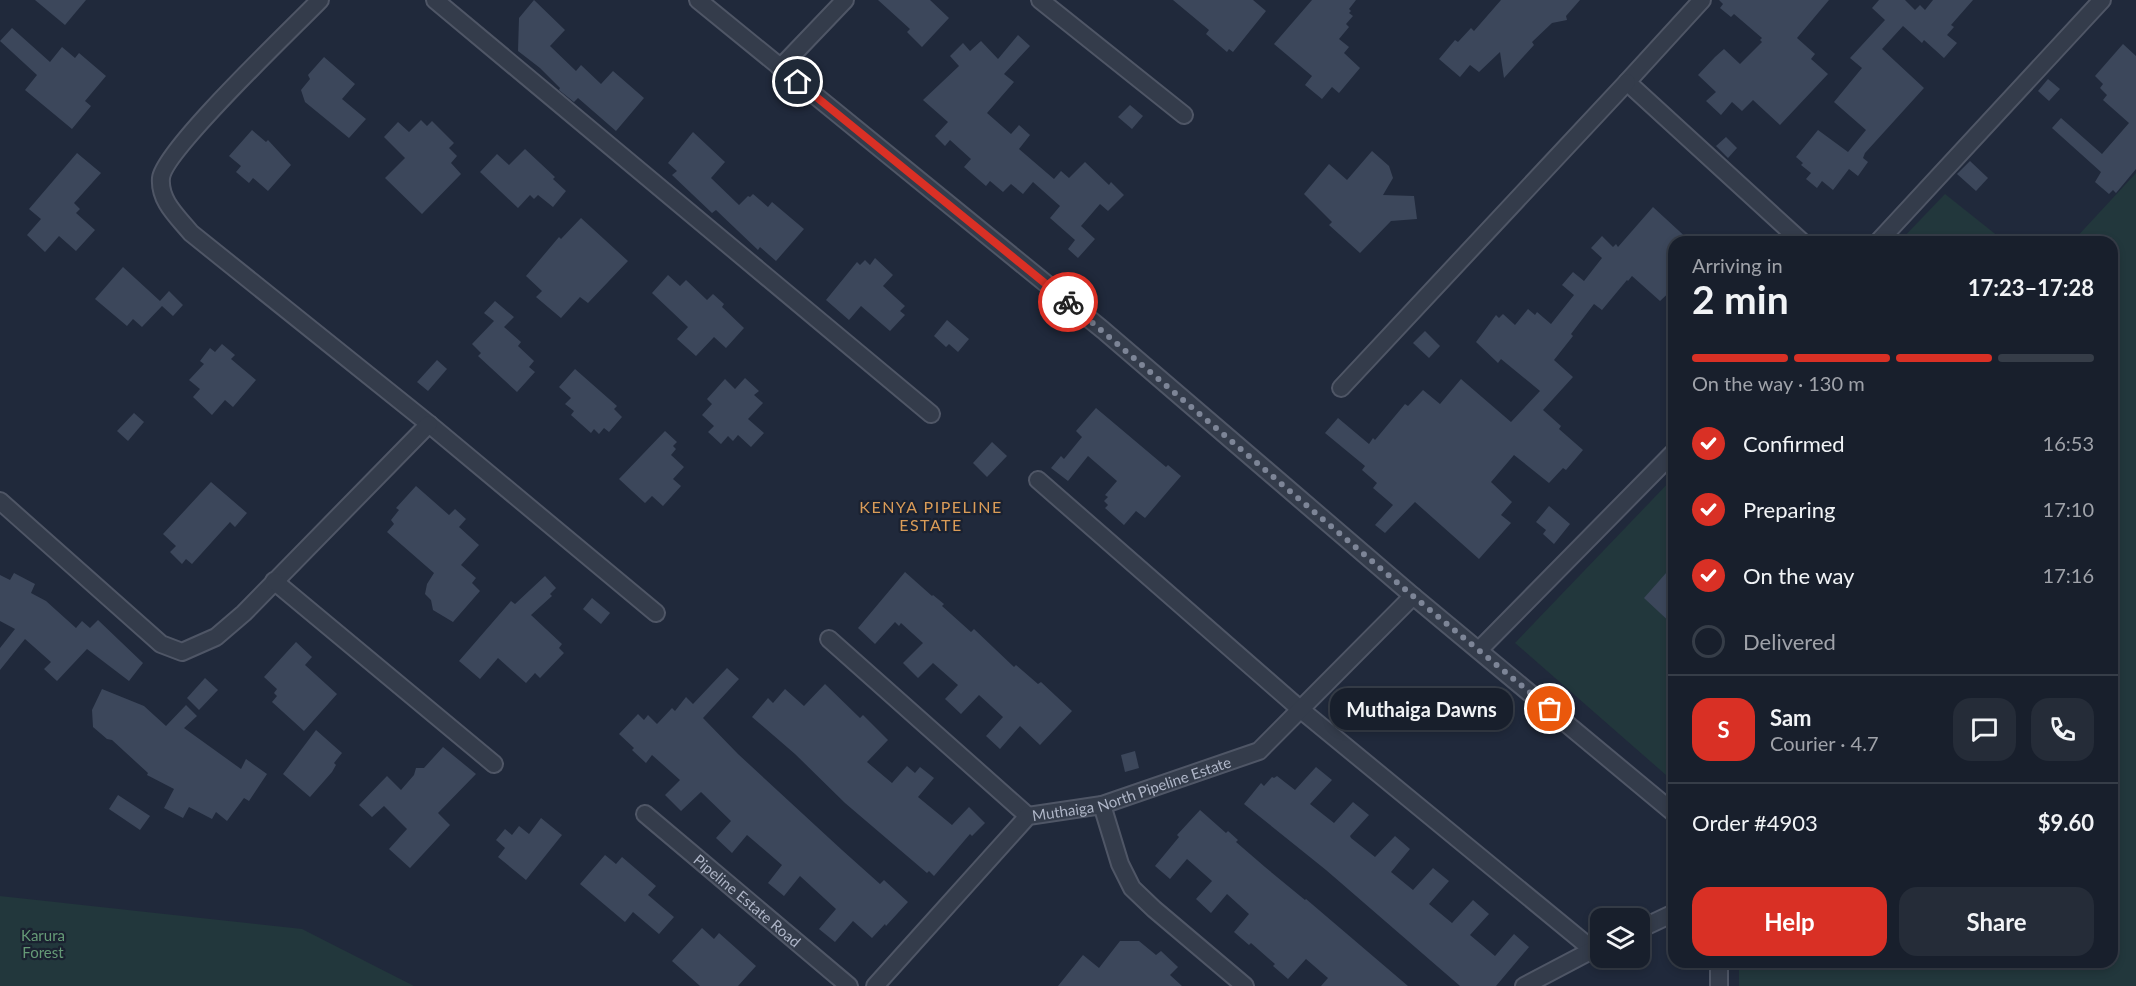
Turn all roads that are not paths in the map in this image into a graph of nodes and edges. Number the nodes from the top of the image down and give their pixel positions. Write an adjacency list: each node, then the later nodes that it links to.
1 (320, 0): 15 (street)
2 (435, 0): 14 (street)
3 (698, 0): 8 (street)
4 (845, 0): 8 (street)
5 (1040, 0): 10 (street)
6 (1702, 0): 9 (street)
7 (2102, 0): 12 (street)
8 (780, 68): 20 (street)
9 (1627, 82): 11 (street); 13 (street)
10 (1184, 115)
11 (1795, 236)
12 (1884, 236)
13 (1341, 388)
14 (932, 414)
15 (429, 424): 19 (street); 21 (street)
16 (1668, 458): 23 (street)
17 (1038, 480): 24 (street)
18 (0, 501): 19 (street)
19 (274, 581): 25 (street)
20 (1413, 596): 23 (street); 24 (street, Muthaiga North Pipeline Estate)
21 (656, 613)
22 (828, 639): 29 (street)
23 (1479, 650): 27 (street)
24 (1300, 709): 26 (street, Muthaiga North Pipeline Estate); 32 (street)
25 (494, 765)
26 (1102, 805): 29 (street, Muthaiga North Pipeline Estate); 37 (street)
27 (1668, 808)
28 (645, 814): 35 (street, Pipeline Estate Road)
29 (1029, 816): 36 (street, Muthaiga North Pipeline Estate)
30 (1668, 916): 31 (street)
31 (1650, 924)
32 (1590, 942)
33 (1590, 952): 38 (street)
34 (1719, 968): 39 (street)
35 (849, 986)
36 (875, 986)
37 (1245, 986)
38 (1524, 986)
39 (1719, 986)

